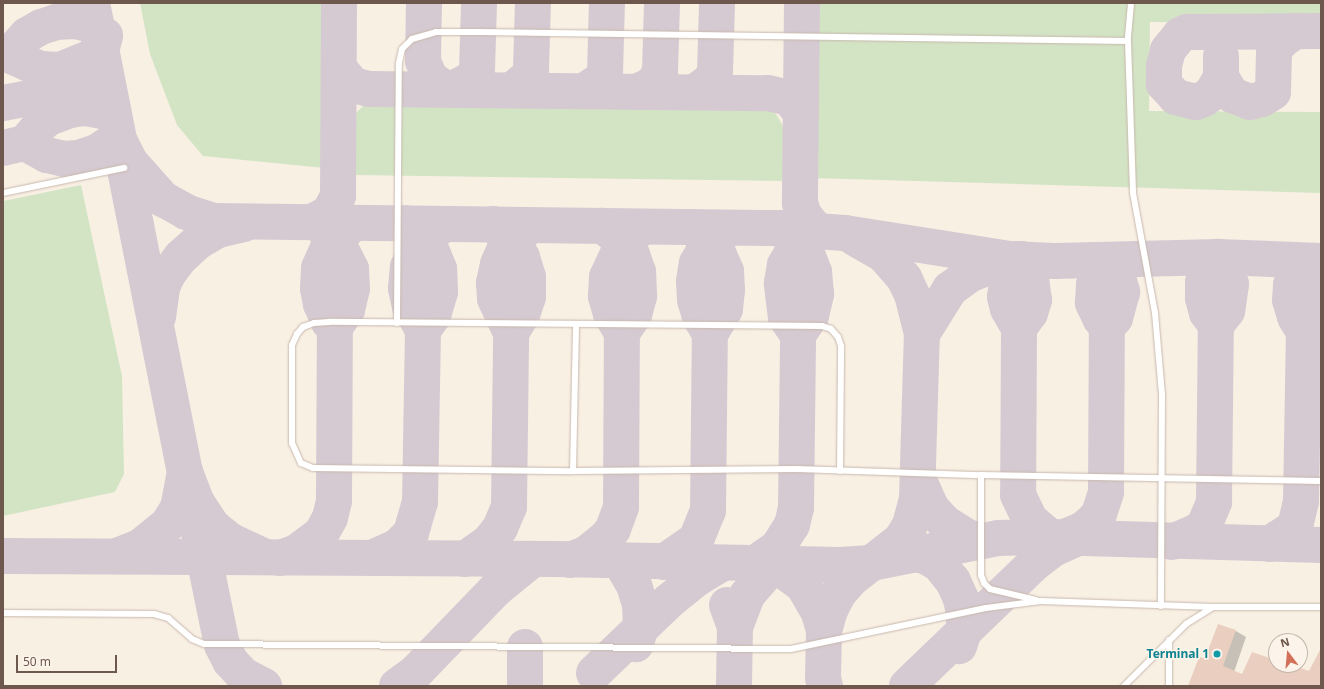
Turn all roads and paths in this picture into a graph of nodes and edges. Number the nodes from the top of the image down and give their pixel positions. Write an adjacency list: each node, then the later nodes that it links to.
1 (1130, 3): 2 (lane)
2 (1128, 41): 5 (lane); 10 (lane)
3 (124, 168): 4 (lane)
4 (3, 193)
5 (397, 323): 6 (lane); 7 (lane)
6 (576, 325): 7 (lane); 8 (lane)
7 (574, 471): 8 (lane)
8 (840, 471): 9 (lane)
9 (981, 475): 10 (lane); 12 (lane)
10 (1161, 478): 11 (lane); 13 (lane)
11 (1321, 481)
12 (1041, 601): 13 (lane); 16 (lane)
13 (1160, 606): 14 (lane)
14 (1213, 607): 15 (lane); 17 (lane)
15 (1321, 607)
16 (3, 613)
17 (1169, 640): 18 (lane); 19 (lane)
18 (1124, 686)
19 (1169, 686)

